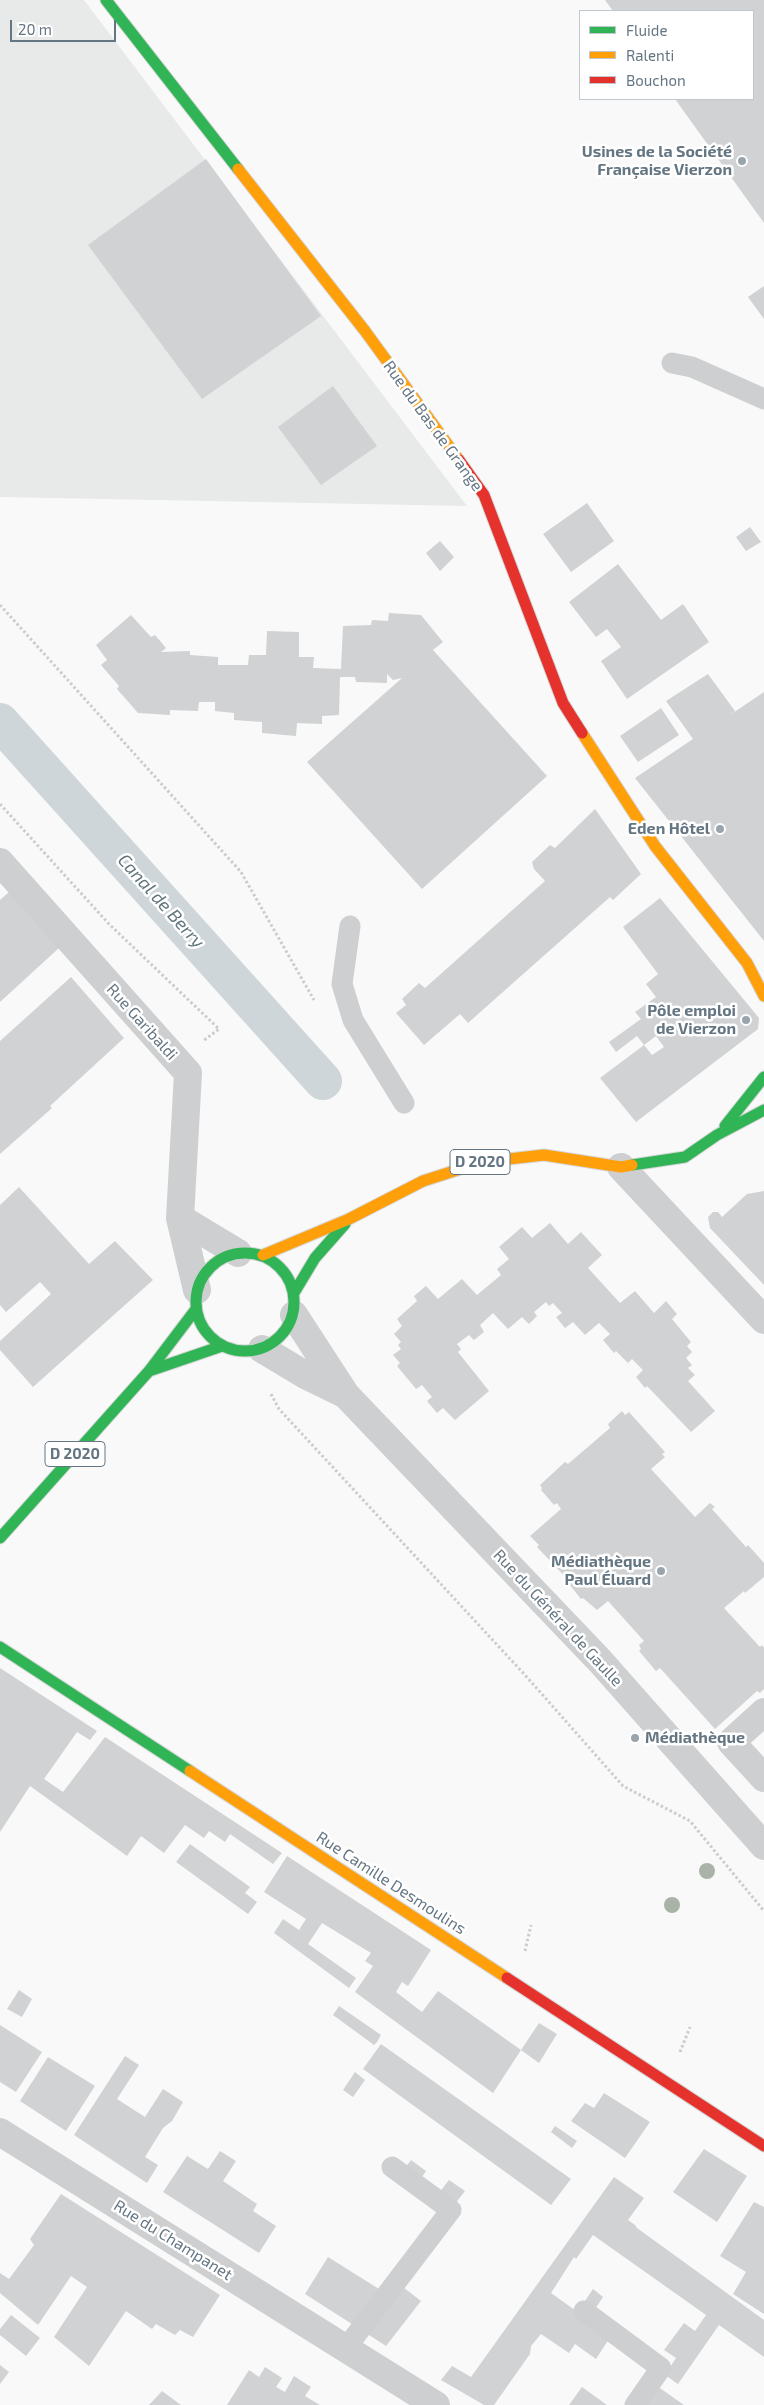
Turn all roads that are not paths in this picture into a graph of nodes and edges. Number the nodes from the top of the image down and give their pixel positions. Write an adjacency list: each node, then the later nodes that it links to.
1 (106, 0): 6 (street, Rue du Bas de Grange)
2 (672, 364): 3 (lane)
3 (764, 399)
4 (0, 862): 13 (street, Rue Garibaldi)
5 (350, 926): 9 (lane)
6 (755, 969): 7 (street, Rue du Bas de Grange)
7 (764, 996)
8 (764, 1077): 11 (street, D 2020)
9 (404, 1103)
10 (764, 1110): 11 (street, D 2020)
11 (717, 1135): 12 (street, D 2020)
12 (622, 1167): 14 (street, D 2020); 18 (street)
13 (180, 1218): 15 (street); 16 (street, Rue Garibaldi)
14 (349, 1219): 15 (street, D 2020); 17 (street, D 2020)
15 (250, 1254): 16 (street); 17 (street)
16 (196, 1300): 19 (street); 21 (street, D 2020)
17 (294, 1304): 20 (street); 22 (street, Rue du Général de Gaulle)
18 (764, 1320)
19 (222, 1346): 20 (street); 21 (street, D 2020)
20 (262, 1349): 22 (street, Rue du Général de Gaulle)
21 (149, 1371): 23 (street, D 2020)
22 (346, 1395): 27 (street, Rue du Général de Gaulle)
23 (0, 1538)
24 (0, 1647): 29 (street, Rue Camille Desmoulins)
25 (764, 1712): 26 (street)
26 (764, 1778)
27 (764, 1846)
28 (0, 2132): 32 (street, Rue du Champanet)
29 (764, 2146)
30 (392, 2166): 32 (lane)
31 (584, 2310): 34 (lane)
32 (346, 2348): 33 (street, Rue du Champanet)
33 (436, 2405)
34 (635, 2405)

